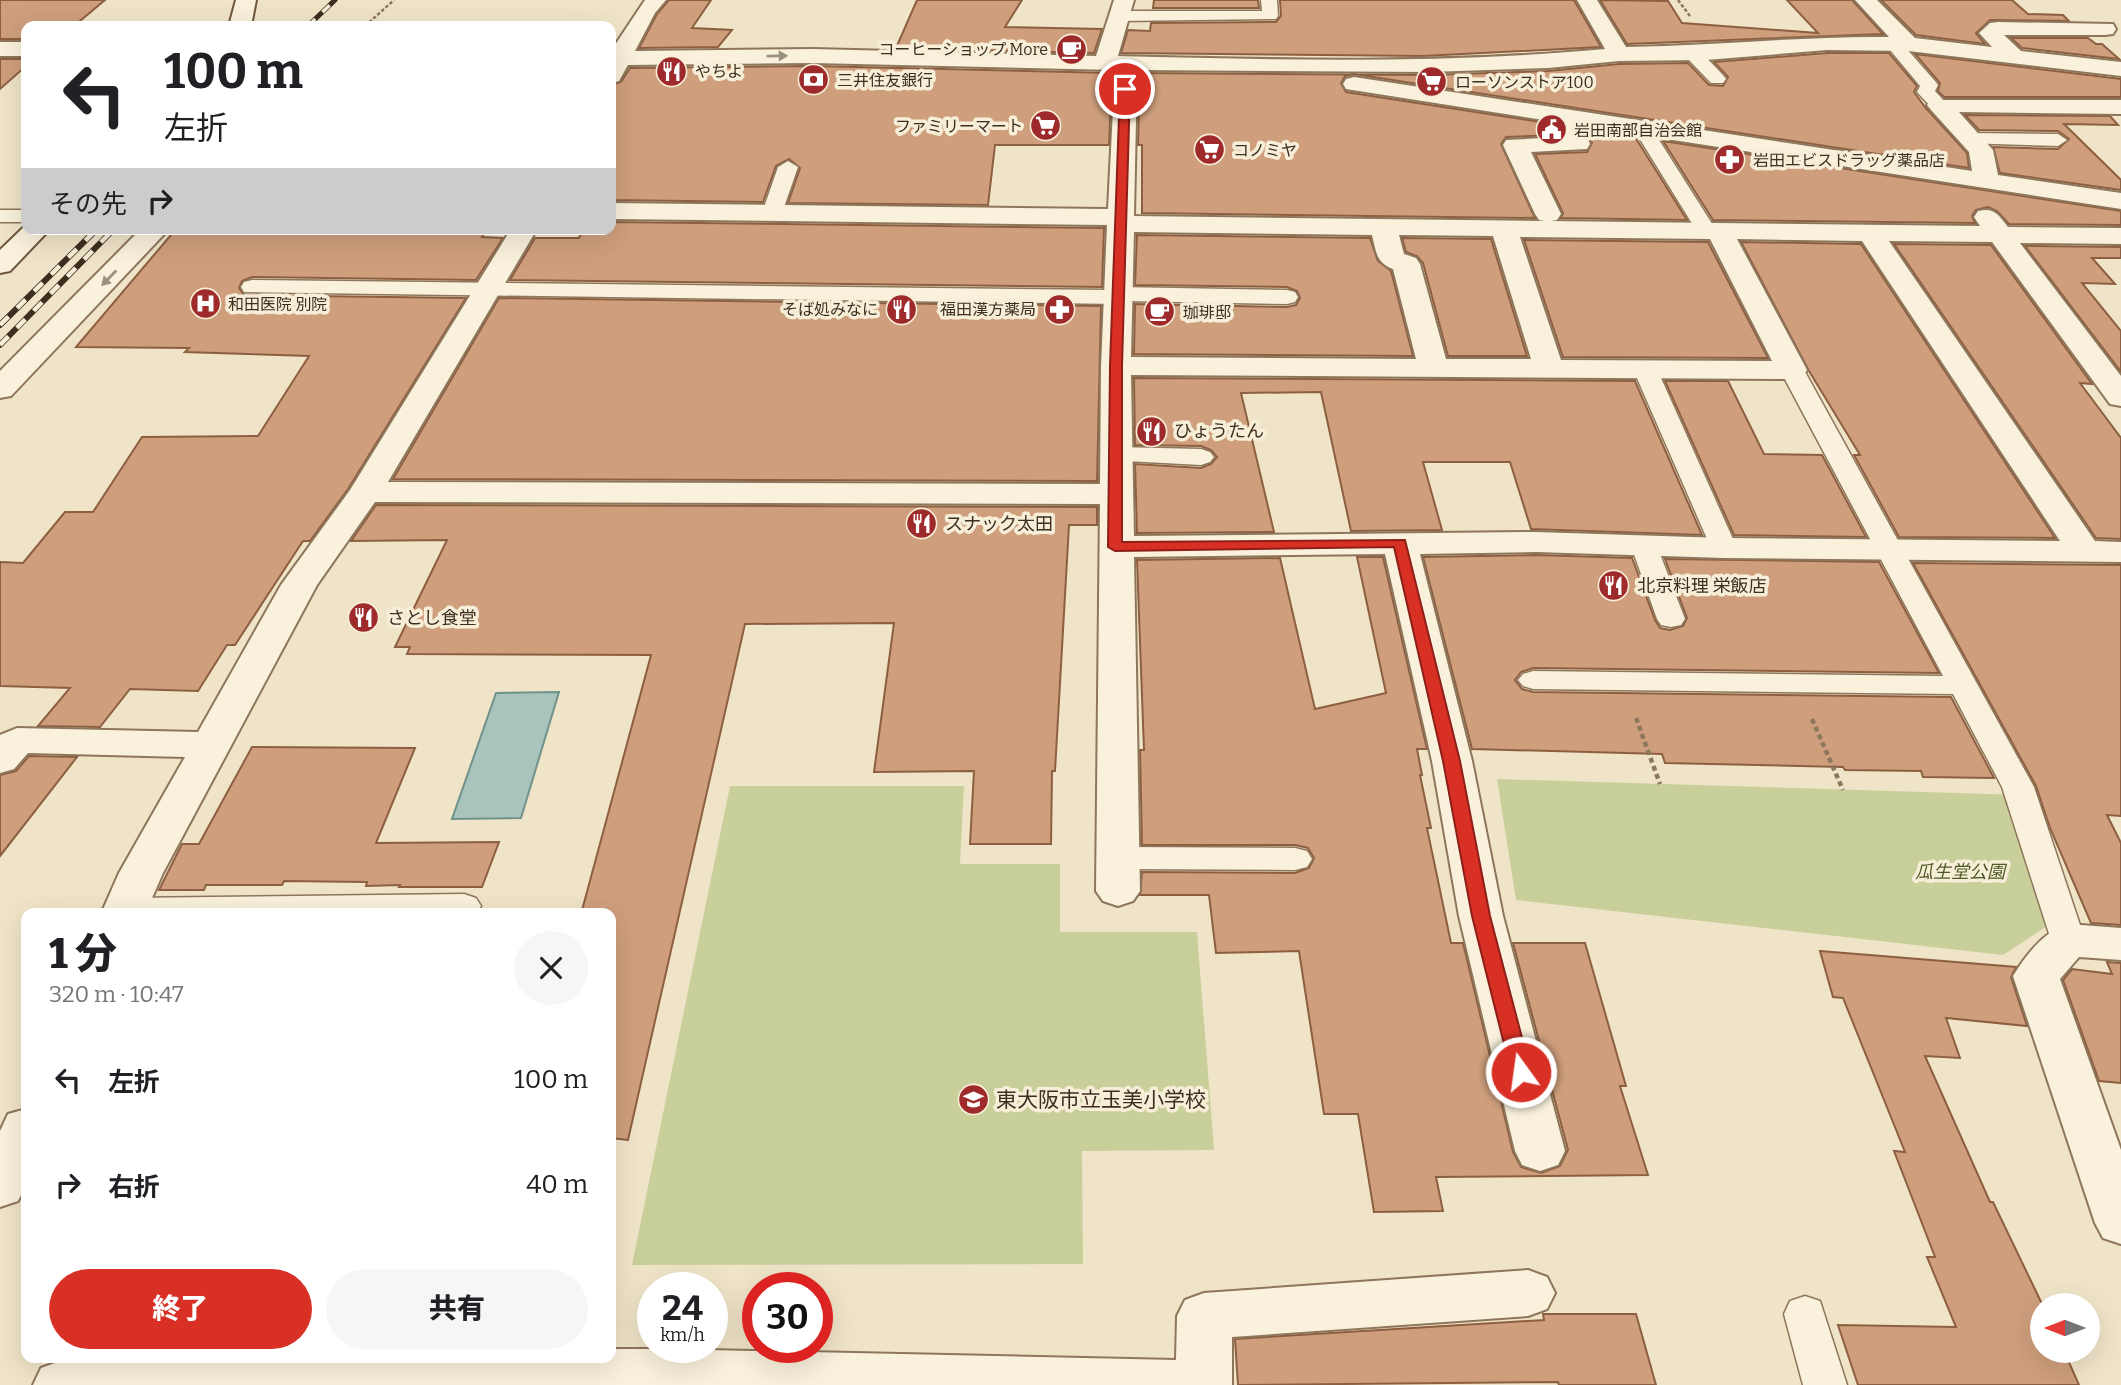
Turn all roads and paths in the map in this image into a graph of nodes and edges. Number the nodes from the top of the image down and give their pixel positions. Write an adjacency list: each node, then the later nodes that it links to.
1 (246, 0): 9 (street)
2 (394, 0): 10 (path)
3 (656, 0): 18 (street)
4 (1269, 0): 8 (lane)
5 (1587, 0): 16 (street)
6 (1866, 0): 12 (street)
7 (2081, 7): 11 (street)
8 (1122, 8): 19 (street)
9 (241, 21)
10 (371, 21)
11 (2113, 36): 17 (street)
12 (1901, 44): 15 (street); 17 (street); 24 (lane)
13 (0, 49): 14 (street)
14 (21, 49)
15 (1692, 53): 16 (street); 23 (lane)
16 (1619, 54): 21 (street)
17 (2016, 58): 22 (street)
18 (616, 61)
19 (1116, 62): 20 (street, one-way to 19); 21 (street); 38 (street)
20 (616, 64)
21 (1238, 66): 26 (street)
22 (2121, 69)
23 (1717, 79)
24 (1939, 105): 25 (street); 28 (street)
25 (2121, 107)
26 (1565, 116): 27 (street); 35 (street)
27 (1642, 128): 31 (street); 41 (lane)
28 (1970, 139): 29 (lane); 31 (street)
29 (2058, 141)
30 (789, 167): 34 (lane)
31 (1975, 180): 32 (street); 43 (street)
32 (2121, 201)
33 (616, 211): 34 (street)
34 (772, 213): 38 (street)
35 (1548, 214)
36 (0, 216): 37 (lane)
37 (21, 216)
38 (1121, 221): 39 (street); 51 (street)
39 (1383, 227): 40 (street); 54 (street)
40 (1504, 228): 41 (street); 55 (street)
41 (1712, 230): 42 (street); 57 (street)
42 (1869, 232): 43 (street); 69 (street)
43 (1997, 233): 47 (street); 59 (street)
44 (31, 235): 48 (street)
45 (150, 235): 58 (street, one-way to 58)
46 (520, 235): 50 (street)
47 (2121, 236)
48 (0, 265)
49 (252, 287): 50 (lane)
50 (486, 291): 51 (lane); 62 (street)
51 (1118, 296): 52 (lane); 53 (street)
52 (1287, 297)
53 (1116, 366): 54 (street); 60 (street)
54 (1433, 368): 55 (street)
55 (1549, 369): 56 (street)
56 (1645, 369): 57 (street); 67 (lane)
57 (1792, 370): 68 (lane)
58 (0, 389)
59 (2121, 397)
60 (1116, 455): 61 (lane); 63 (street)
61 (1200, 457)
62 (365, 492): 63 (street); 76 (street)
63 (1116, 494): 66 (street)
64 (1400, 543): 65 (street); 66 (street); 88 (street)
65 (1644, 546): 67 (street); 71 (lane)
66 (1115, 547): 81 (street)
67 (1724, 548): 68 (street)
68 (1890, 550): 69 (street); 75 (lane)
69 (2084, 551): 70 (street)
70 (2121, 552)
71 (1671, 619)
72 (1534, 680): 73 (lane)
73 (1622, 681): 74 (lane); 78 (path)
74 (1797, 683): 75 (lane); 79 (path)
75 (1963, 685): 85 (lane)
76 (212, 745): 77 (street); 83 (street)
77 (6, 746)
78 (1660, 784)
79 (1843, 790)
80 (1295, 859): 81 (lane)
81 (1118, 875)
82 (464, 906): 84 (lane)
83 (125, 908)
84 (328, 908)
85 (2068, 940): 86 (street); 90 (street)
86 (2121, 944)
87 (21, 1139): 89 (street)
88 (1541, 1151)
89 (0, 1187)
90 (2121, 1223)
91 (1528, 1293): 93 (street)
92 (1805, 1314): 95 (lane)
93 (431, 1380): 94 (street)
94 (61, 1385)
95 (1825, 1385)

